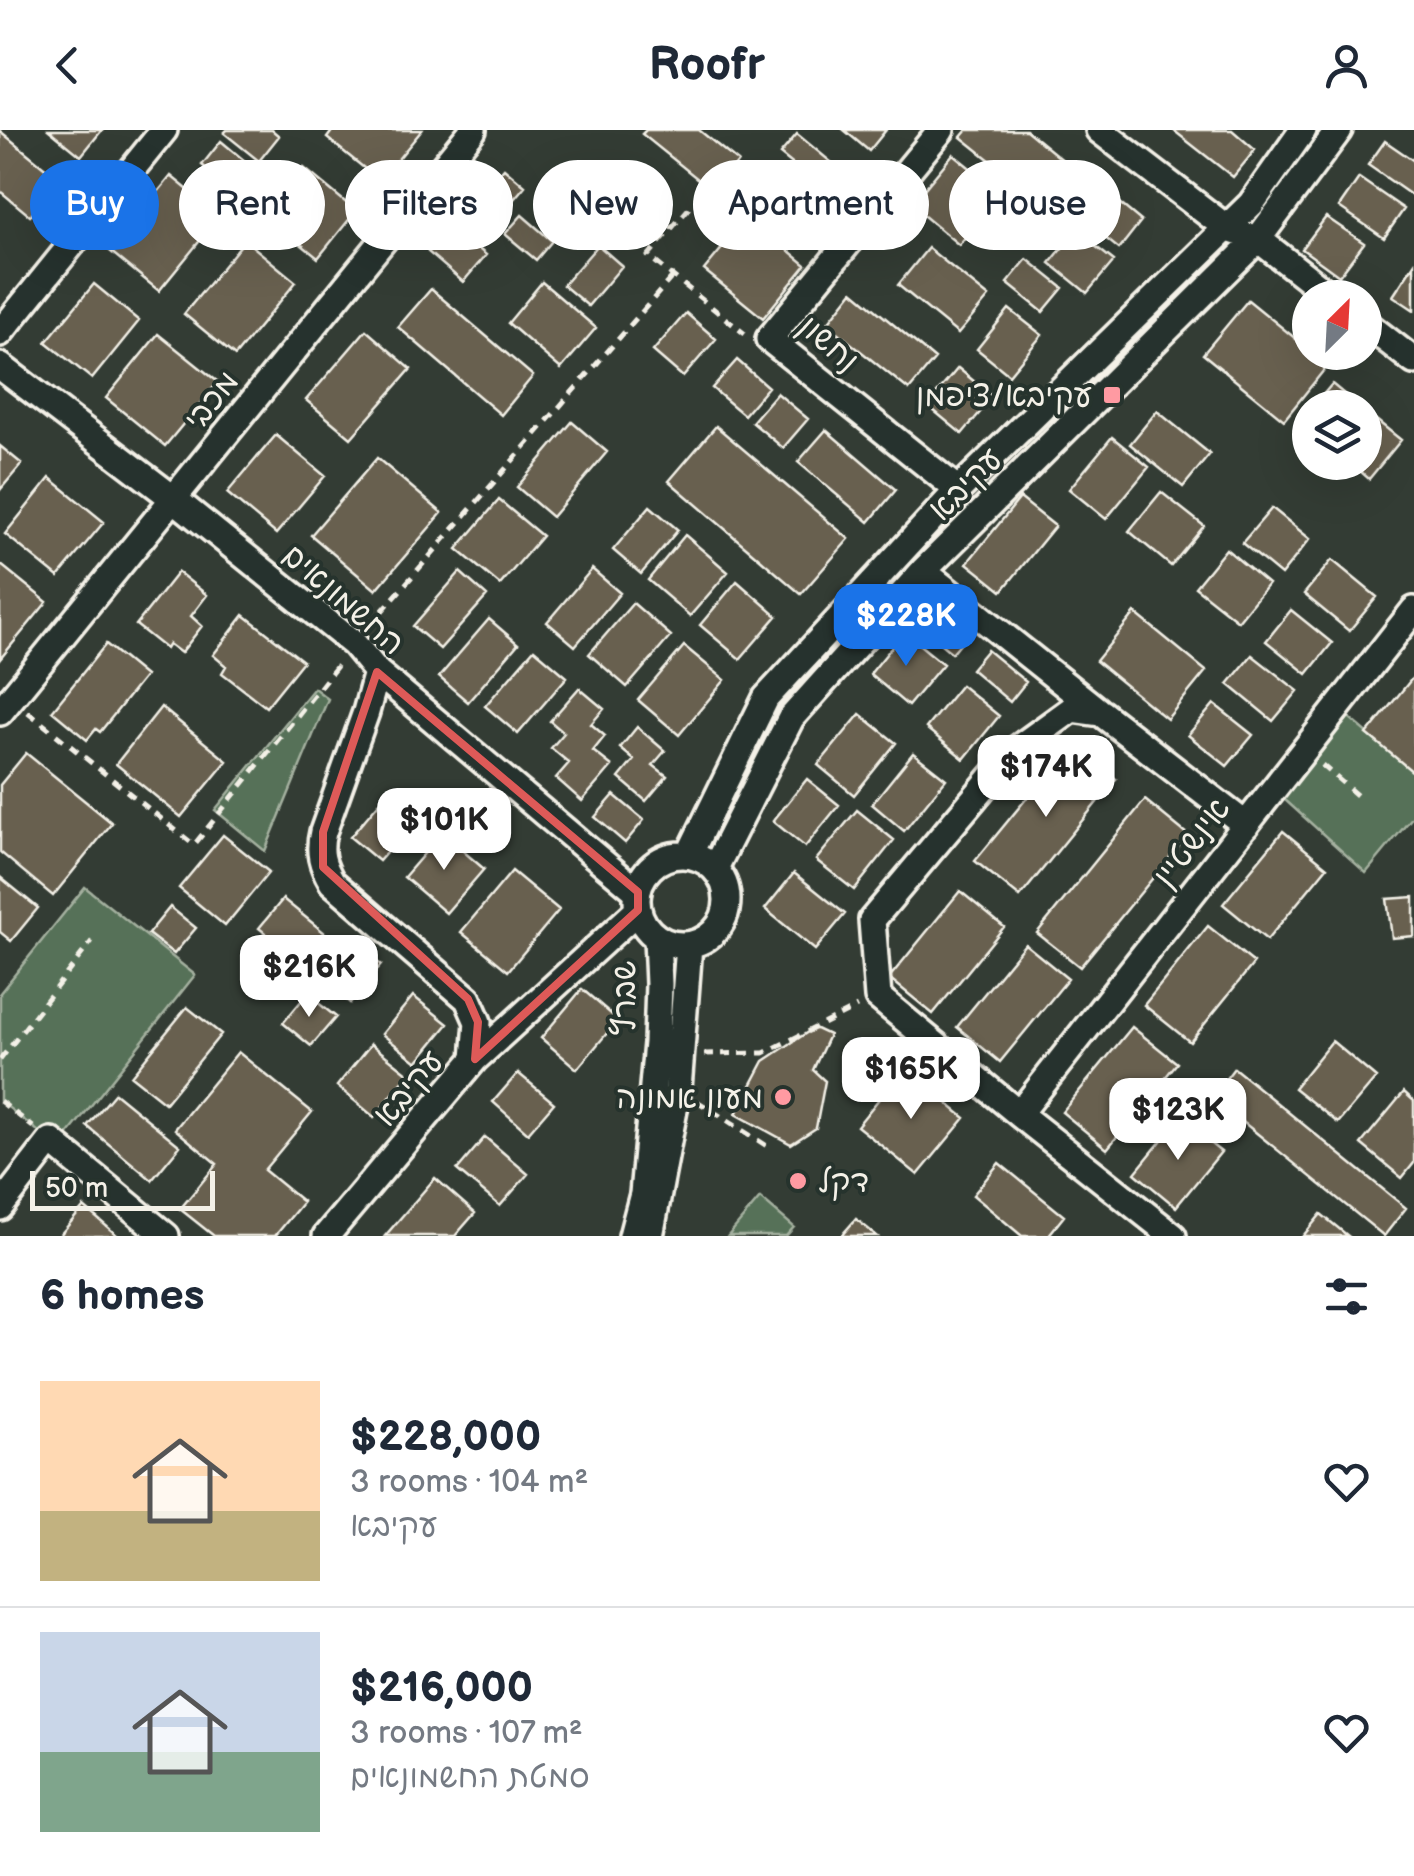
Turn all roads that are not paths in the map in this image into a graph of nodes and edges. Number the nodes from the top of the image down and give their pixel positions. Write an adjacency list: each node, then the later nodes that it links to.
1 (164, 130): 12 (street)
2 (473, 130): 17 (street, מכבי)
3 (941, 130): 16 (street, נחשון)
4 (1100, 130): 8 (street)
5 (1303, 130): 7 (street, עקיבא)
6 (1339, 130): 9 (street, עקיבא)
7 (1252, 204): 8 (street, עקיבא); 9 (street)
8 (1228, 229): 9 (street); 10 (street); 16 (street, עקיבא)
9 (1258, 239): 10 (street, עקיבא); 11 (street)
10 (1235, 262): 18 (street, עקיבא)
11 (1310, 280)
12 (0, 333)
13 (1382, 336): 14 (street)
14 (1414, 361)
15 (0, 366): 17 (street, החשמונאים)
16 (958, 490): 24 (street, עקיבא)
17 (174, 499): 20 (street, החשמונאים); 21 (street, מכבי)
18 (923, 572): 22 (street); 25 (street, עקיבא)
19 (1414, 610): 23 (street, אינשטיין)
20 (377, 672): 26 (street, החשמונאים); 29 (street)
21 (5, 705)
22 (1101, 713): 23 (street); 30 (street)
23 (1246, 825): 30 (street, אינשטיין)
24 (688, 855): 25 (street); 26 (street)
25 (715, 868): 28 (street)
26 (638, 901): 27 (street); 29 (street, עקיבא)
27 (656, 938): 28 (street); 35 (street, שברץ)
28 (688, 945): 36 (street, שברץ)
29 (474, 1058): 34 (street, עקיבא)
30 (1019, 1114): 32 (street)
31 (0, 1207): 33 (street)
32 (1146, 1215): 37 (street); 38 (street)
33 (166, 1236)
34 (326, 1236)
35 (632, 1236)
36 (650, 1236)
37 (1129, 1236)
38 (1173, 1236)

